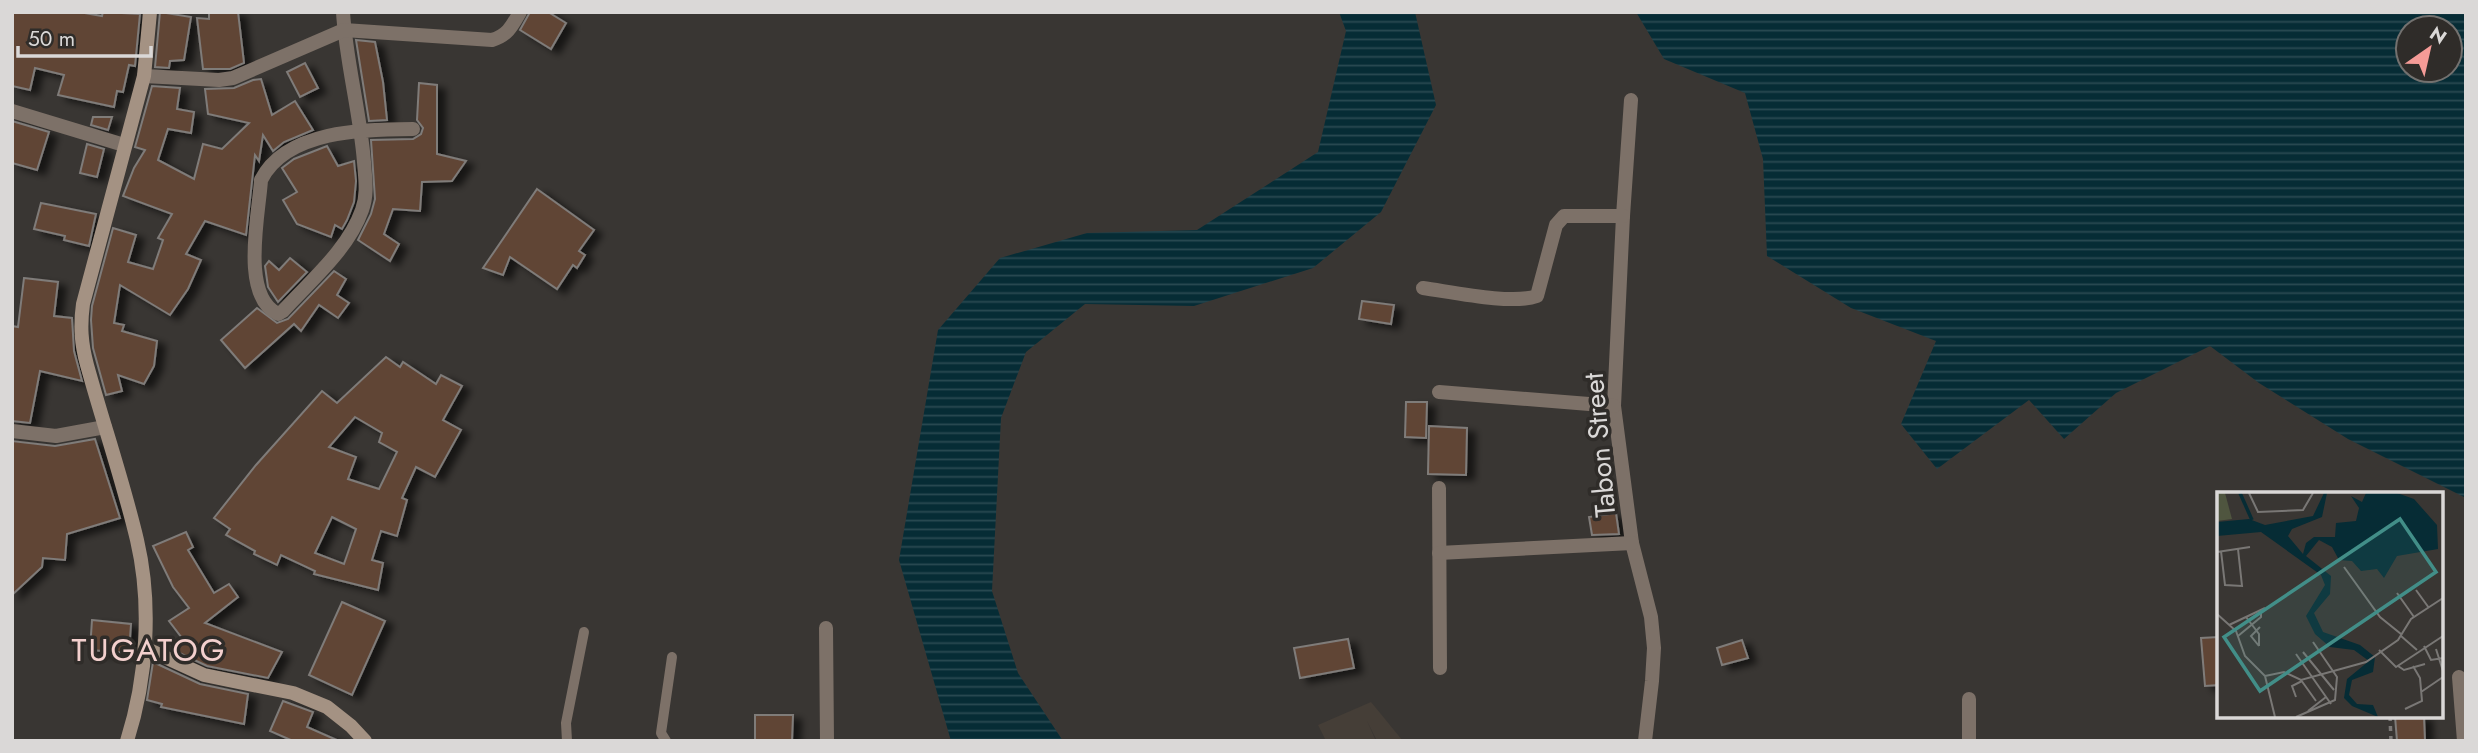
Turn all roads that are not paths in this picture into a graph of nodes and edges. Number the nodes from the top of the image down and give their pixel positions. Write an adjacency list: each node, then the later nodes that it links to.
1 (150, 12): 5 (street)
2 (343, 12): 4 (street)
3 (520, 12): 4 (street)
4 (344, 30): 5 (street); 8 (street)
5 (144, 76): 10 (street)
6 (1631, 100): 11 (street, Tabon Street)
7 (12, 111): 10 (street)
8 (362, 129): 8 (street); 9 (street)
9 (414, 129)
10 (124, 145): 15 (street)
11 (1623, 216): 12 (street); 14 (street, Tabon Street)
12 (1423, 288)
13 (1439, 392): 14 (street)
14 (1614, 406): 18 (street, Tabon Street)
15 (105, 427): 16 (street); 22 (street)
16 (12, 431)
17 (1439, 488): 19 (street)
18 (1632, 543): 19 (street); 32 (street, Tabon Street)
19 (1439, 553): 24 (street)
20 (826, 628): 31 (street)
21 (584, 632): 29 (lane)
22 (145, 648): 27 (street); 28 (street)
23 (672, 657): 30 (lane)
24 (1440, 668)
25 (2459, 677): 34 (street)
26 (1969, 699): 33 (street)
27 (127, 741)
28 (365, 741)
29 (567, 741)
30 (666, 741)
31 (827, 741)
32 (1645, 741)
33 (1969, 741)
34 (2464, 741)

